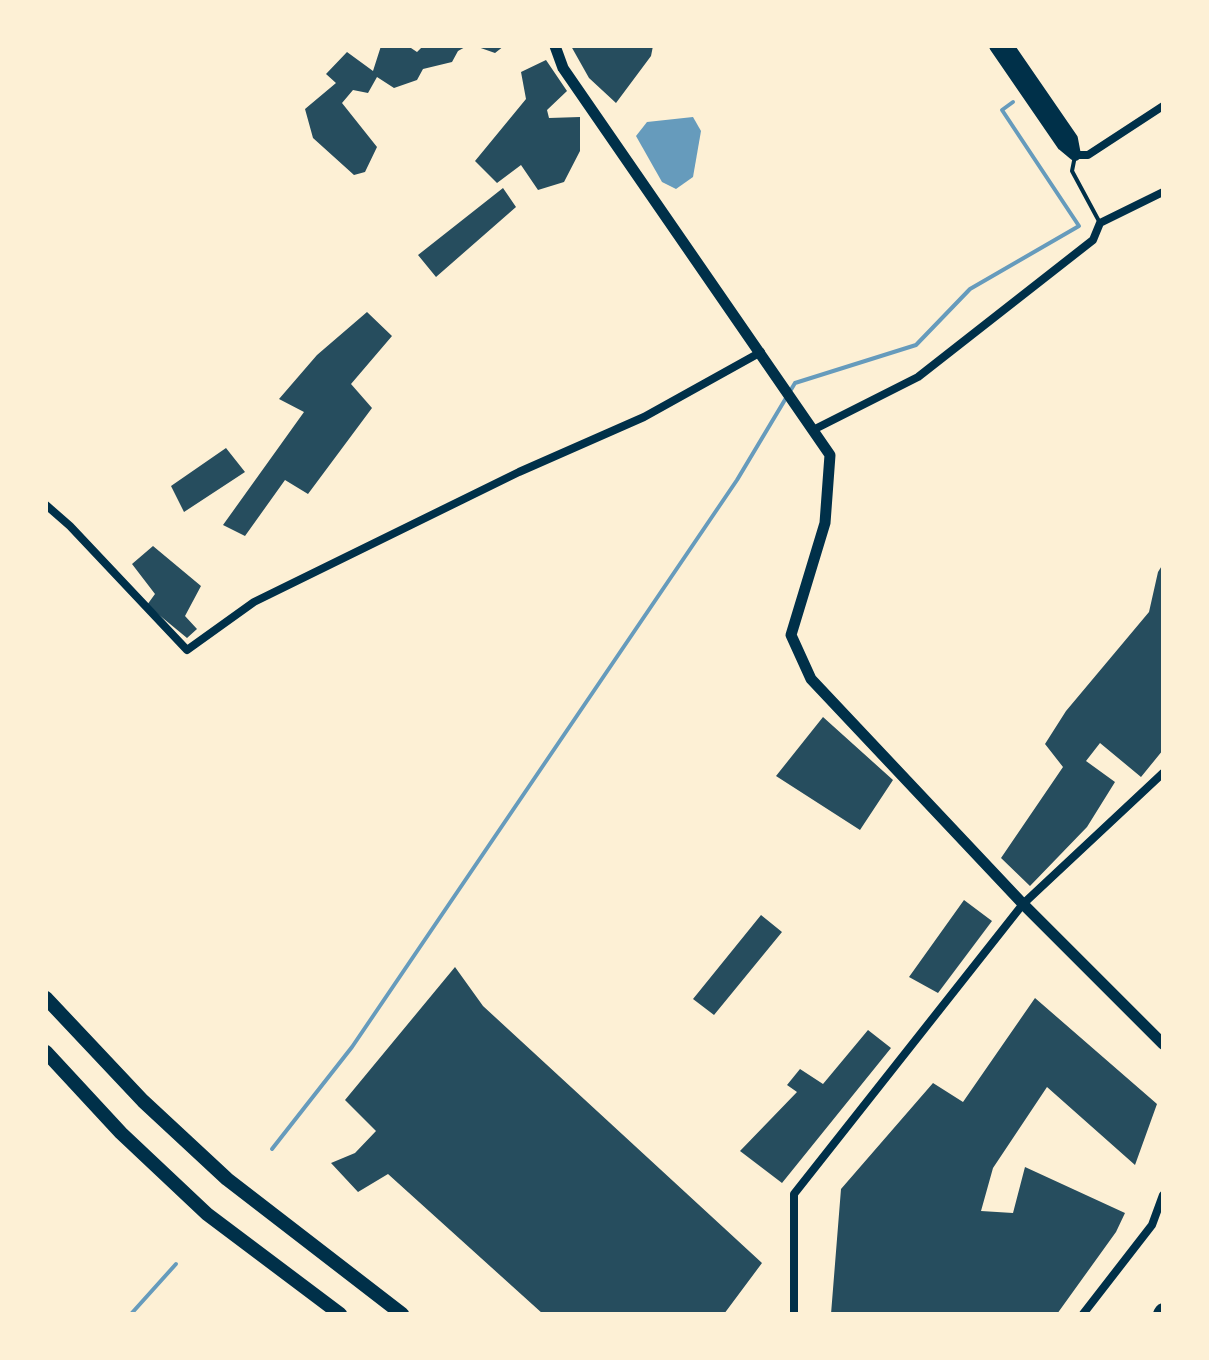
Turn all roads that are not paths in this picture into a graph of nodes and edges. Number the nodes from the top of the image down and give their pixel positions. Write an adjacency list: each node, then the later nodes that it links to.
1 (555, 46): 8 (street)
2 (995, 46): 5 (main road)
3 (1008, 46): 5 (main road)
4 (1163, 106): 5 (street)
5 (1075, 155): 7 (lane)
6 (1163, 192): 7 (street)
7 (1100, 223): 9 (street)
8 (761, 352): 9 (street); 10 (street)
9 (813, 430): 12 (street)
10 (46, 505)
11 (1163, 773): 12 (street)
12 (1023, 904): 14 (street); 19 (street)
13 (46, 998): 18 (main road)
14 (1163, 1044)
15 (46, 1052): 17 (main road)
16 (1163, 1195): 20 (street)
17 (340, 1314)
18 (402, 1314)
19 (794, 1314)
20 (1083, 1314)

